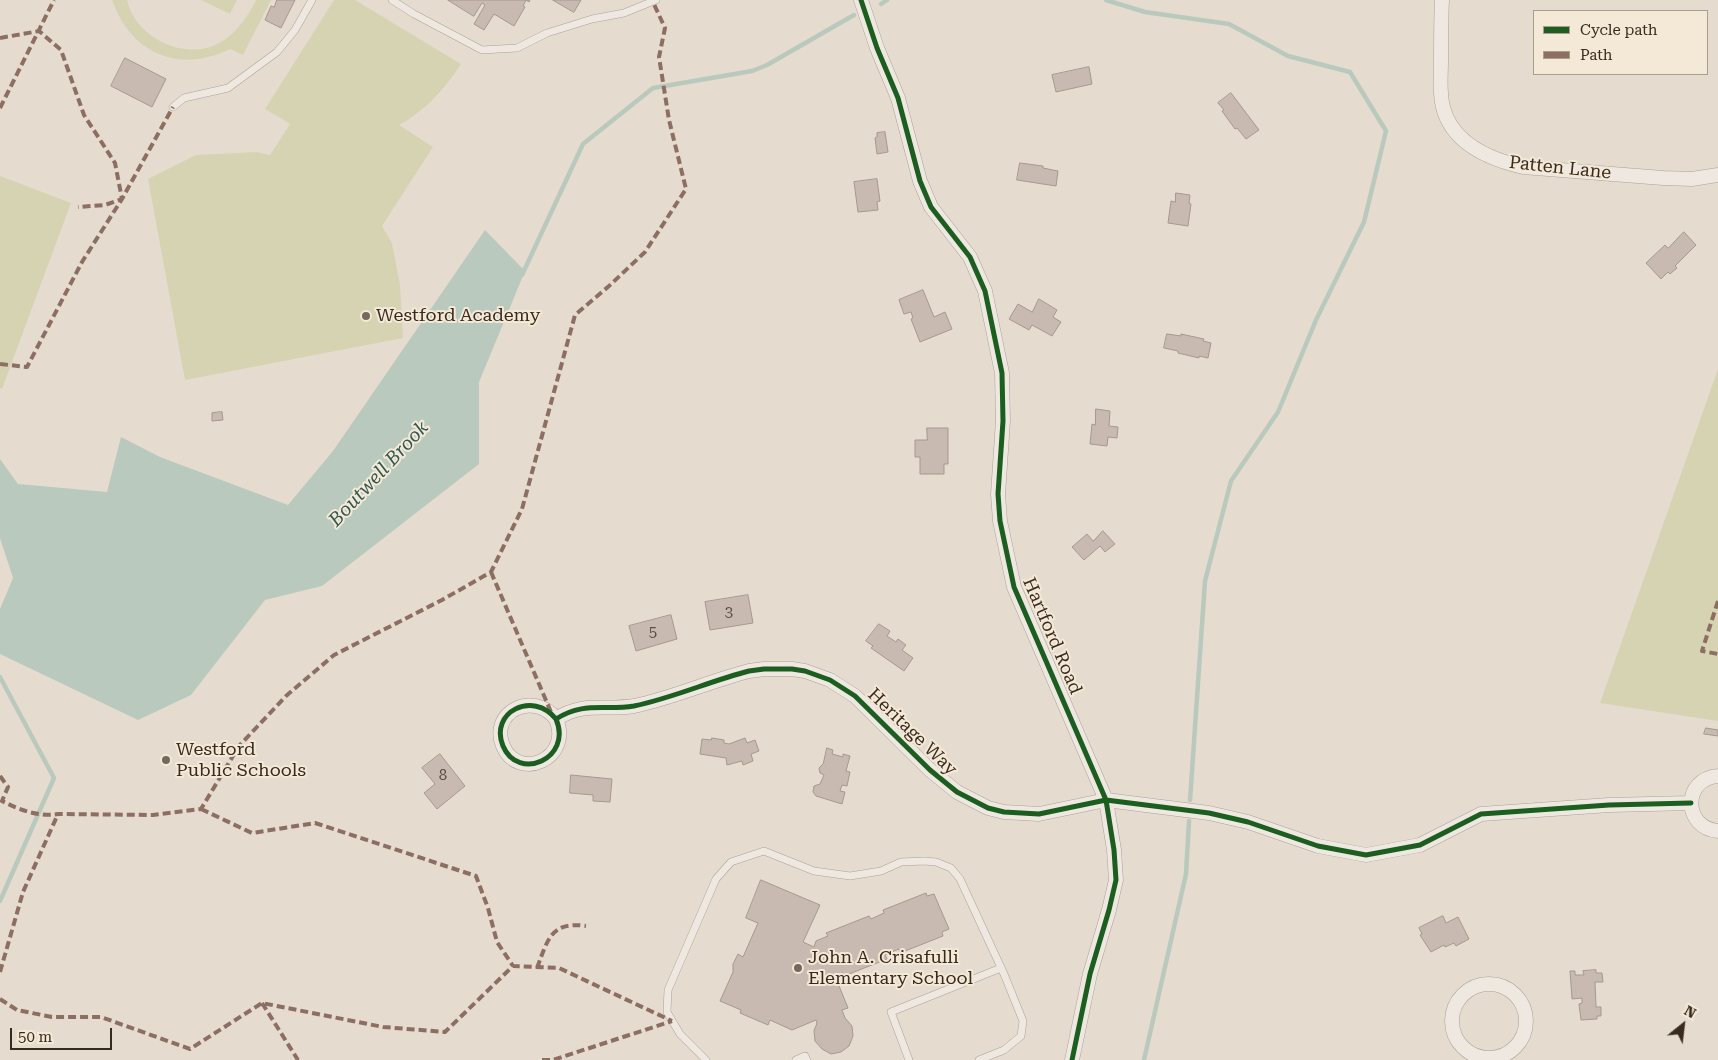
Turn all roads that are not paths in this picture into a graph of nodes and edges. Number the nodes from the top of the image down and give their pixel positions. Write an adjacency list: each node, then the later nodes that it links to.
1 (312, 0): 6 (lane)
2 (392, 0): 3 (lane)
3 (656, 0)
4 (861, 0): 10 (street, Hartford Road)
5 (1442, 0): 7 (street, Patten Lane)
6 (173, 107)
7 (1718, 176)
8 (556, 719): 8 (street); 10 (street, Heritage Way)
9 (1718, 776): 11 (street)
10 (1106, 800): 11 (street, Heritage Way); 20 (street, Hartford Road)
11 (1691, 803): 12 (street)
12 (1718, 830)
13 (1002, 968): 15 (lane); 18 (lane); 19 (lane)
14 (1465, 1056): 14 (street)
15 (706, 1060)
16 (796, 1060): 17 (lane)
17 (807, 1060)
18 (909, 1060)
19 (979, 1060)
20 (1072, 1060)

